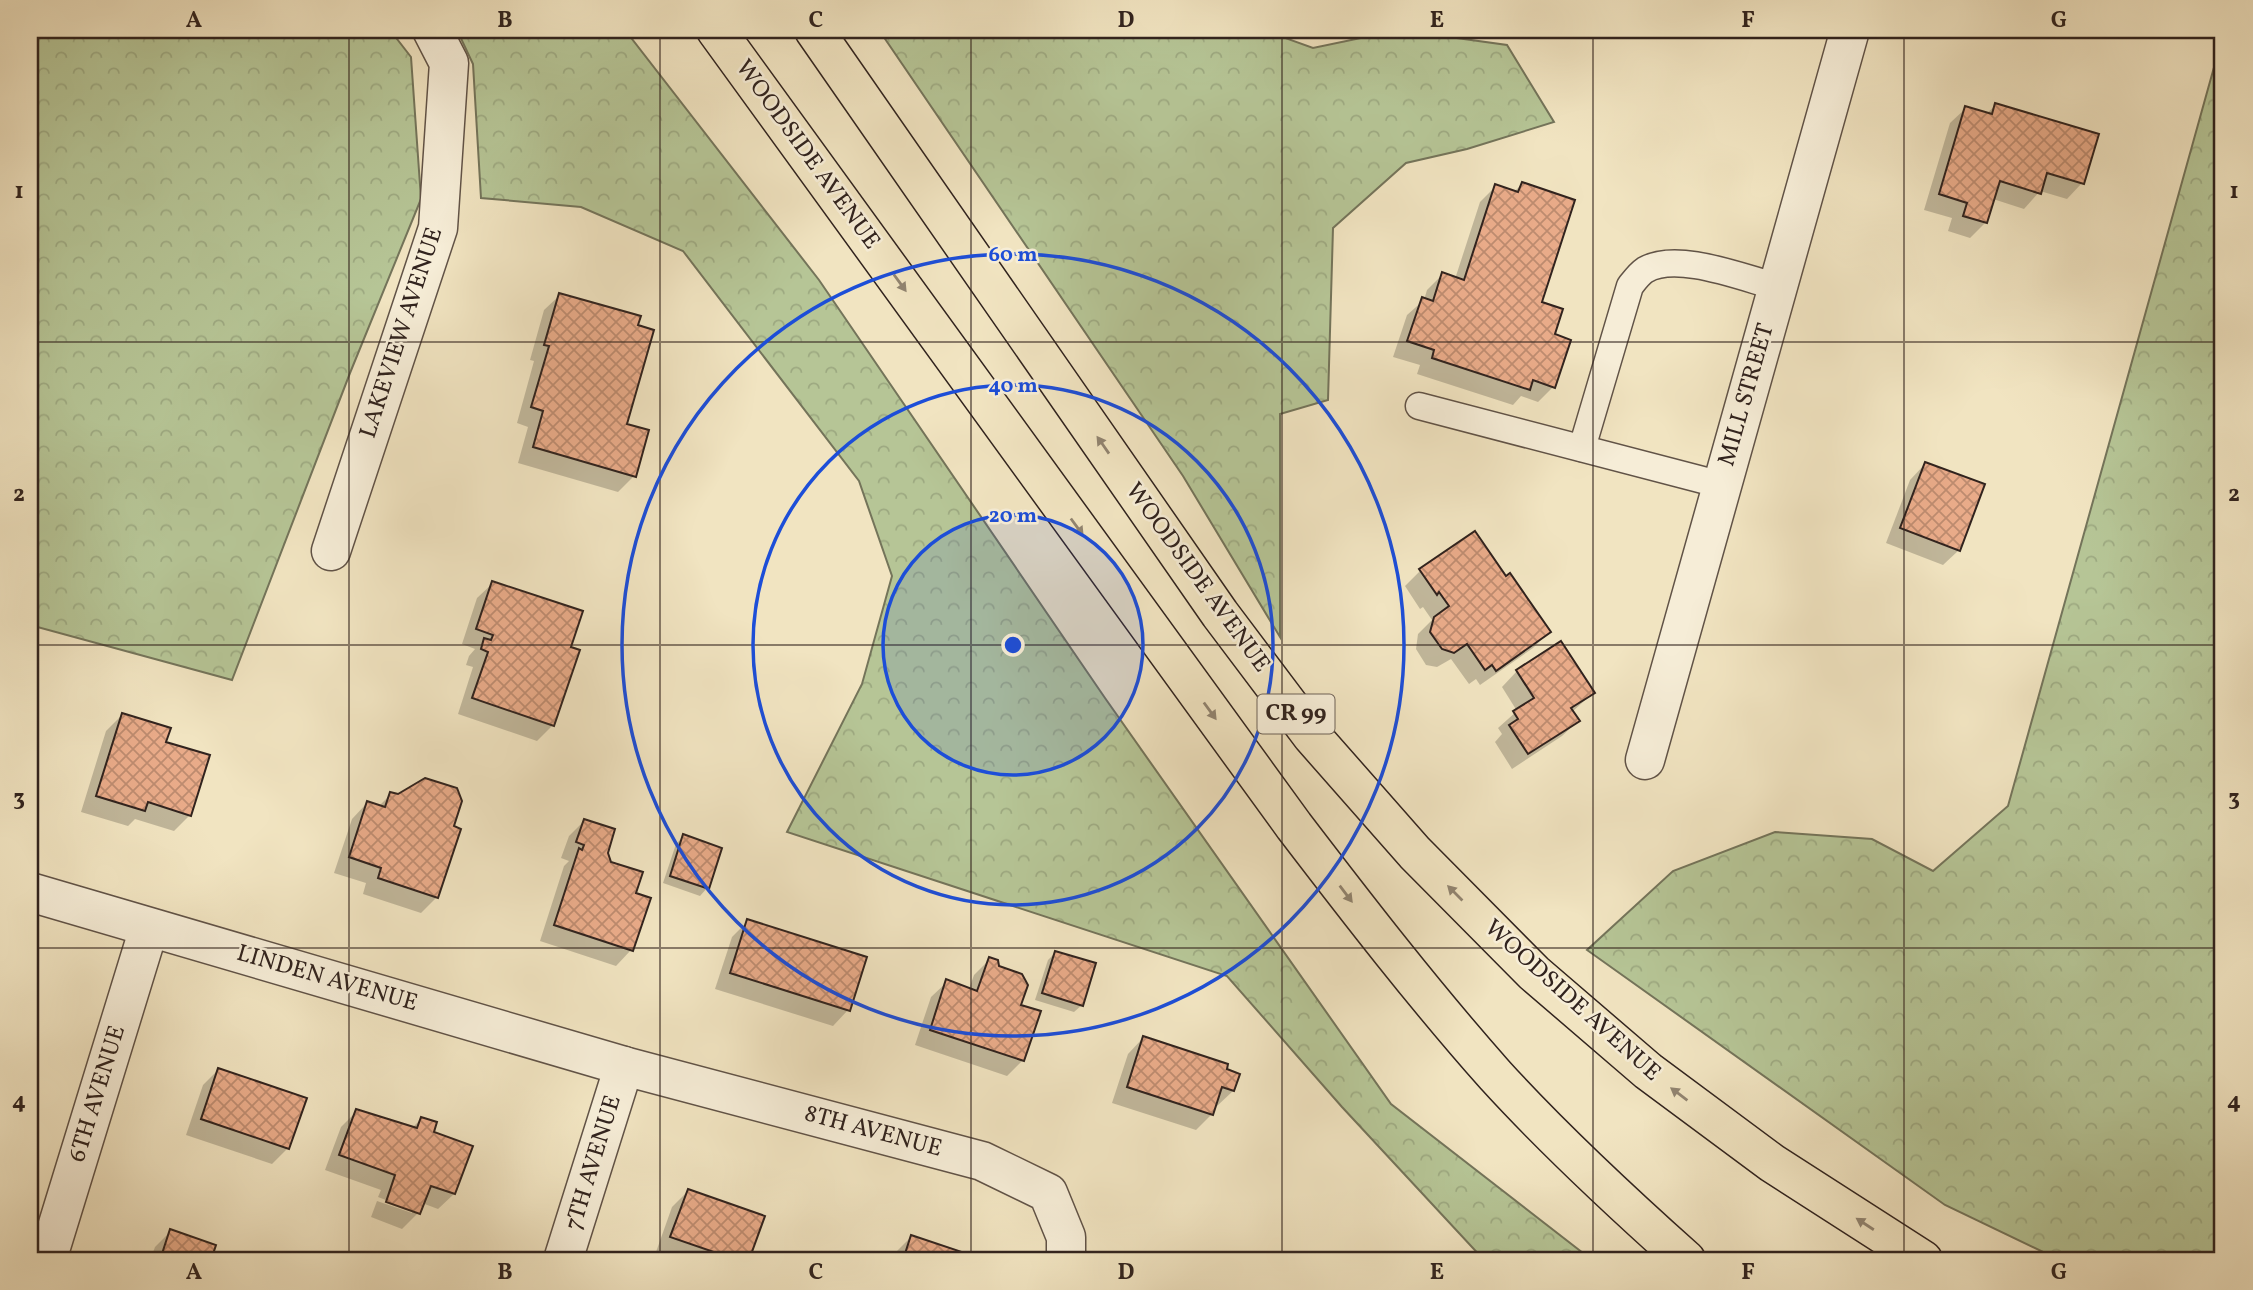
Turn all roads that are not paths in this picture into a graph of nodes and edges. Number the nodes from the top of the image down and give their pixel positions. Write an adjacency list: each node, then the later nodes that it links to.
1 (432, 30): 9 (street, LAKEVIEW AVENUE)
2 (716, 30): 17 (main road, WOODSIDE AVENUE / CR 99, one-way to 17)
3 (814, 30): 18 (main road, WOODSIDE AVENUE / CR 99, one-way to 3)
4 (1850, 30): 5 (street, MILL STREET)
5 (1778, 287): 7 (lane); 8 (street, MILL STREET)
6 (1419, 406): 7 (lane)
7 (1582, 448): 8 (lane)
8 (1722, 485): 10 (street, MILL STREET)
9 (331, 551)
10 (1645, 761)
11 (30, 892): 12 (street, LINDEN AVENUE)
12 (149, 928): 13 (street, LINDEN AVENUE); 14 (street, 6TH AVENUE)
13 (624, 1066): 15 (street, 7TH AVENUE); 16 (street, 8TH AVENUE)
14 (47, 1260)
15 (563, 1260)
16 (1066, 1260)
17 (1686, 1260)
18 (1923, 1260)

